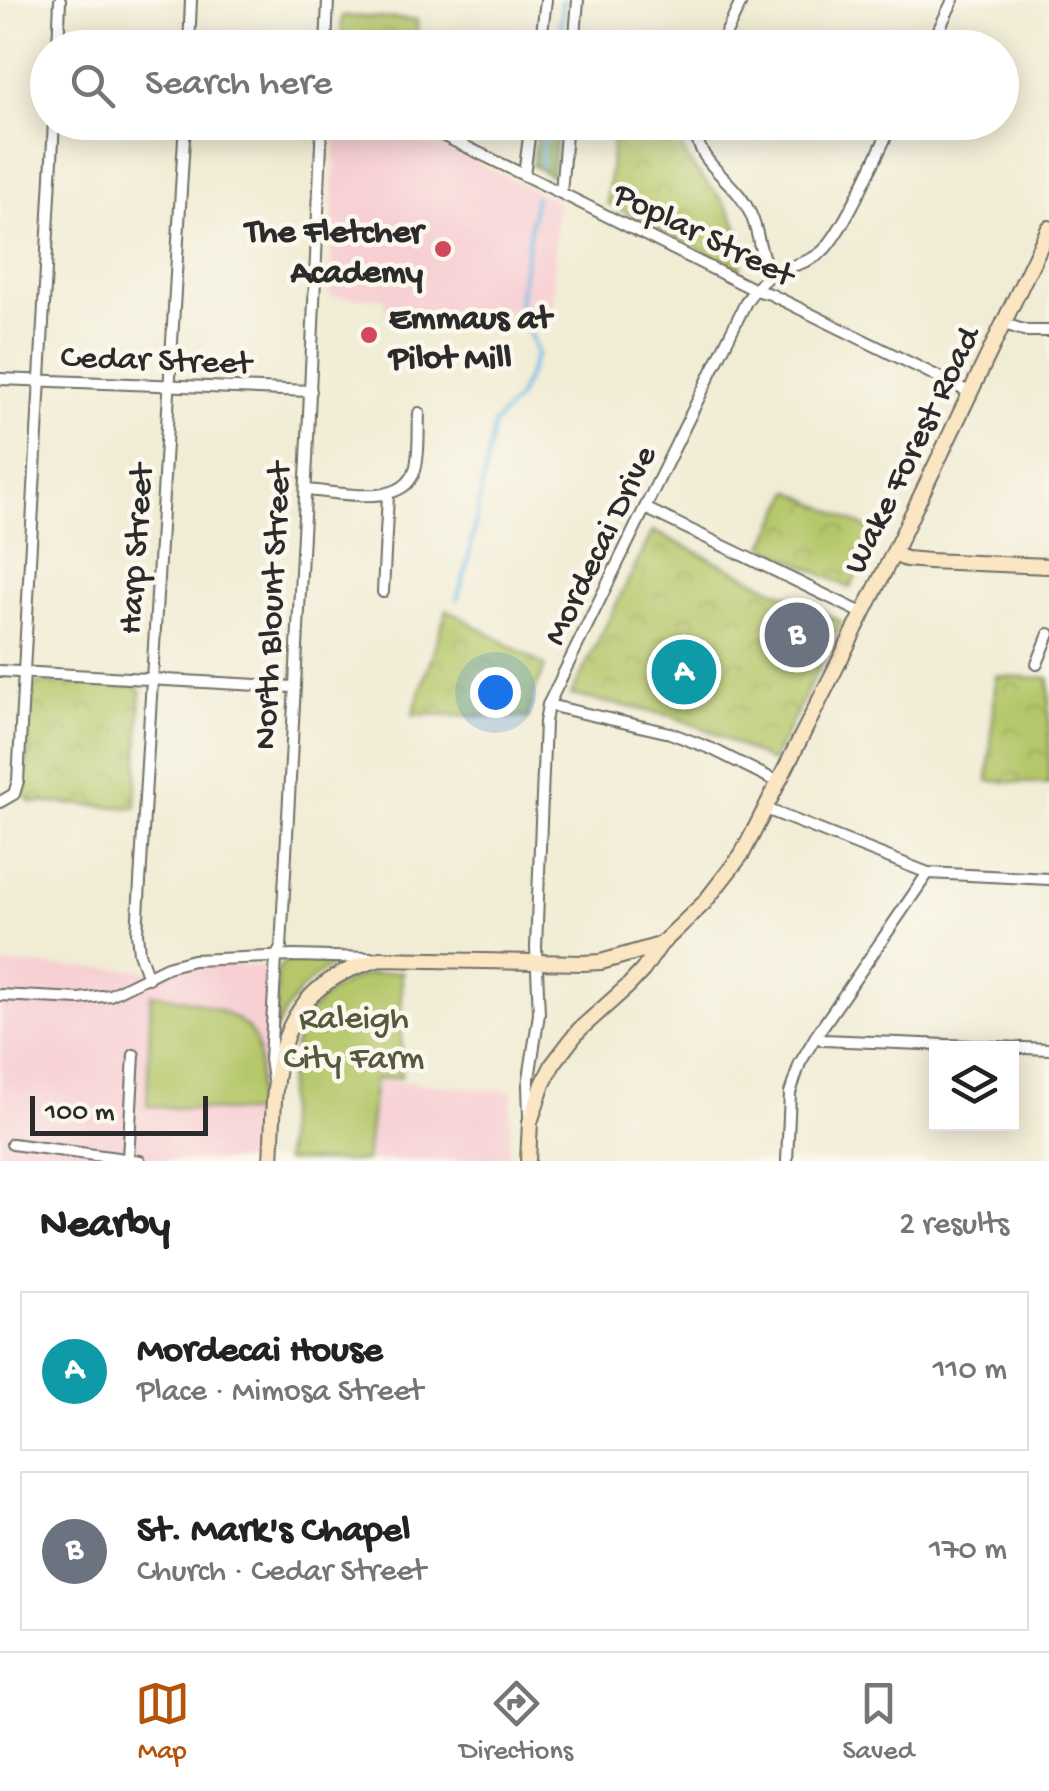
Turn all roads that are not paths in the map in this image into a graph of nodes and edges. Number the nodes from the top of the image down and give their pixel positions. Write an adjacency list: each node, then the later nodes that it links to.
1 (60, 0): 8 (street)
2 (191, 0): 9 (street)
3 (328, 0): 10 (street)
4 (546, 0): 11 (street)
5 (578, 0): 12 (street)
6 (742, 0): 13 (street)
7 (953, 0): 14 (street)
8 (59, 30)
9 (189, 30)
10 (327, 30)
11 (542, 30)
12 (576, 30)
13 (728, 30)
14 (939, 30)
15 (53, 140): 31 (street)
16 (184, 140): 32 (street, Harp Street)
17 (321, 140): 33 (street, North Blount Street)
18 (452, 140): 23 (street, Poplar Street)
19 (529, 140): 23 (street)
20 (565, 140): 24 (street)
21 (696, 140): 26 (street)
22 (884, 140): 26 (street, Mordecai Drive)
23 (524, 174): 24 (street, Poplar Street)
24 (561, 193): 27 (street, Poplar Street)
25 (1049, 228): 28 (main road, Wake Forest Road)
26 (773, 273): 27 (street, Mordecai Drive)
27 (756, 290): 34 (street, Poplar Street); 38 (street, Mordecai Drive)
28 (1004, 324): 29 (street); 34 (main road, Wake Forest Road)
29 (1049, 331)
30 (0, 379): 31 (street, Cedar Street)
31 (40, 380): 32 (street, Cedar Street); 46 (street)
32 (171, 386): 33 (street, Cedar Street); 47 (street, Harp Street)
33 (311, 391): 36 (street, North Blount Street)
34 (971, 393): 39 (main road, Wake Forest Road)
35 (419, 413): 37 (street)
36 (306, 490): 37 (street); 48 (street, North Blount Street)
37 (388, 495): 41 (street)
38 (645, 508): 42 (street); 49 (street, Mordecai Drive)
39 (893, 554): 40 (main road); 42 (main road, Wake Forest Road)
40 (1049, 566)
41 (384, 592)
42 (862, 614): 50 (main road, Wake Forest Road)
43 (1049, 634): 44 (street)
44 (1037, 664)
45 (0, 672): 46 (street)
46 (24, 672): 47 (street); 51 (street)
47 (152, 679): 48 (street); 59 (street, Harp Street)
48 (294, 686): 56 (street, North Blount Street)
49 (548, 705): 50 (street); 58 (street, Mordecai Drive)
50 (778, 782): 52 (main road, Wake Forest Road)
51 (0, 802)
52 (766, 809): 53 (street); 55 (main road, Wake Forest Road)
53 (928, 874): 54 (street); 61 (street)
54 (1049, 879)
55 (660, 945): 58 (main road, Wake Forest Road); 65 (main road, Wake Forest Road)
56 (276, 957): 57 (street); 59 (street); 64 (street, North Blount Street)
57 (386, 958): 58 (main road, Wake Forest Road); 64 (main road, North Blount Street)
58 (538, 963): 65 (street, Mordecai Drive)
59 (148, 978): 60 (street)
60 (0, 995)
61 (816, 1036): 62 (street); 70 (street)
62 (1049, 1049)
63 (134, 1055): 67 (street)
64 (275, 1090): 68 (main road, North Blount Street)
65 (530, 1122): 69 (main road, Wake Forest Road)
66 (12, 1144): 67 (street)
67 (134, 1160)
68 (271, 1161)
69 (528, 1161)
70 (788, 1161)

